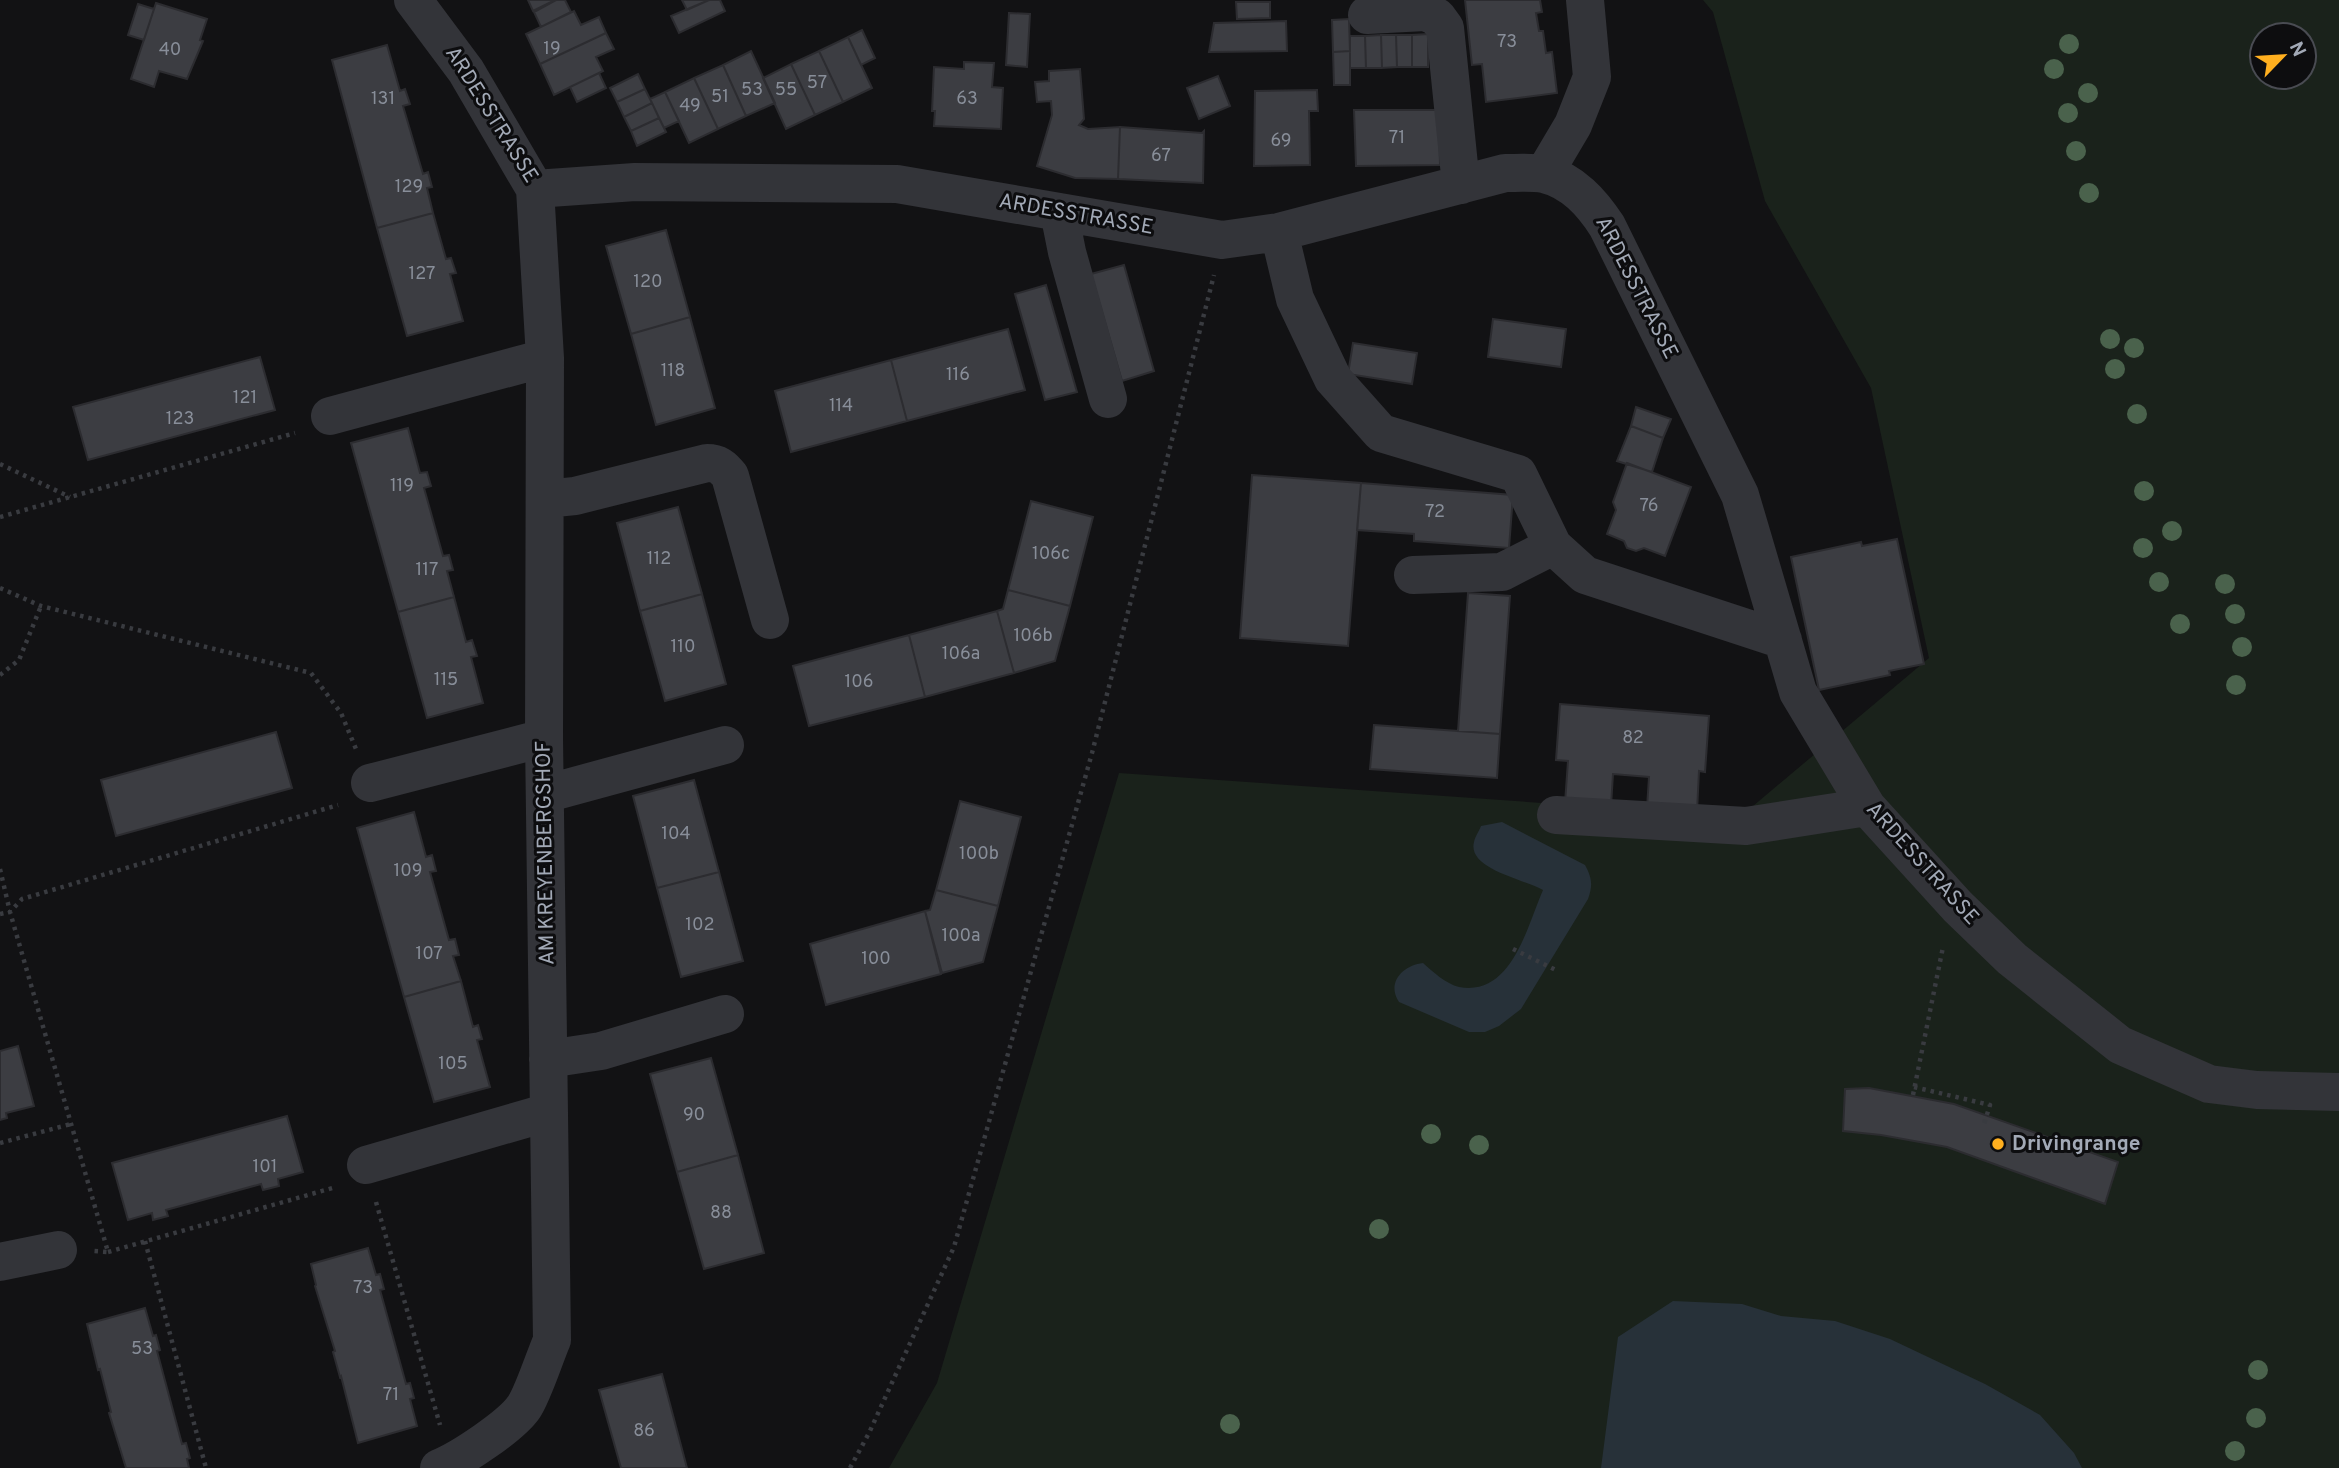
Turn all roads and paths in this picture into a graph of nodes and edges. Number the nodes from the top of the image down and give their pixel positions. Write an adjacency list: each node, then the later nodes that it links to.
1 (413, 0): 6 (street, ARDESSTRASSE)
2 (1585, 0): 4 (street)
3 (1367, 15): 5 (street)
4 (1544, 174): 5 (street, ARDESSTRASSE); 22 (street, ARDESSTRASSE)
5 (1461, 185): 8 (street, ARDESSTRASSE)
6 (535, 189): 7 (street, ARDESSTRASSE); 10 (street, AM KREYENBERGSHOF)
7 (1059, 212): 9 (street, ARDESSTRASSE); 11 (street)
8 (1279, 232): 9 (street, ARDESSTRASSE); 17 (street)
9 (1222, 240): 52 (path)
10 (545, 358): 12 (street); 15 (street, AM KREYENBERGSHOF)
11 (1108, 399)
12 (330, 416): 14 (path)
13 (0, 464): 14 (path)
14 (70, 497): 16 (path)
15 (545, 499): 21 (street); 24 (street, AM KREYENBERGSHOF)
16 (0, 517)
17 (1553, 546): 18 (street); 22 (street)
18 (1413, 575)
19 (0, 588): 20 (path)
20 (41, 606): 23 (path); 26 (path)
21 (770, 620)
22 (1783, 640): 28 (street, ARDESSTRASSE)
23 (0, 675)
24 (544, 738): 26 (street); 27 (street, AM KREYENBERGSHOF)
25 (725, 745): 27 (street)
26 (370, 783): 32 (path)
27 (545, 794): 37 (street, AM KREYENBERGSHOF)
28 (1867, 807): 29 (street); 31 (street, ARDESSTRASSE)
29 (1556, 815)
30 (0, 869): 32 (path)
31 (1958, 907): 38 (path); 39 (street, ARDESSTRASSE)
32 (10, 912): 33 (path); 42 (path)
33 (0, 914)
34 (1513, 949): 35 (path)
35 (1556, 970)
36 (725, 1014): 37 (street)
37 (548, 1059): 41 (street, AM KREYENBERGSHOF)
38 (1914, 1087): 40 (path); 43 (path)
39 (2339, 1092)
40 (1913, 1095)
41 (549, 1112): 45 (street); 50 (street, AM KREYENBERGSHOF)
42 (71, 1124): 44 (path); 48 (path)
43 (1983, 1127)
44 (0, 1143)
45 (366, 1165): 46 (path); 50 (path)
46 (145, 1241): 48 (path); 51 (path)
47 (58, 1250): 48 (path); 49 (street)
48 (108, 1252)
49 (0, 1262)
50 (445, 1466)
51 (206, 1468)
52 (850, 1468)

